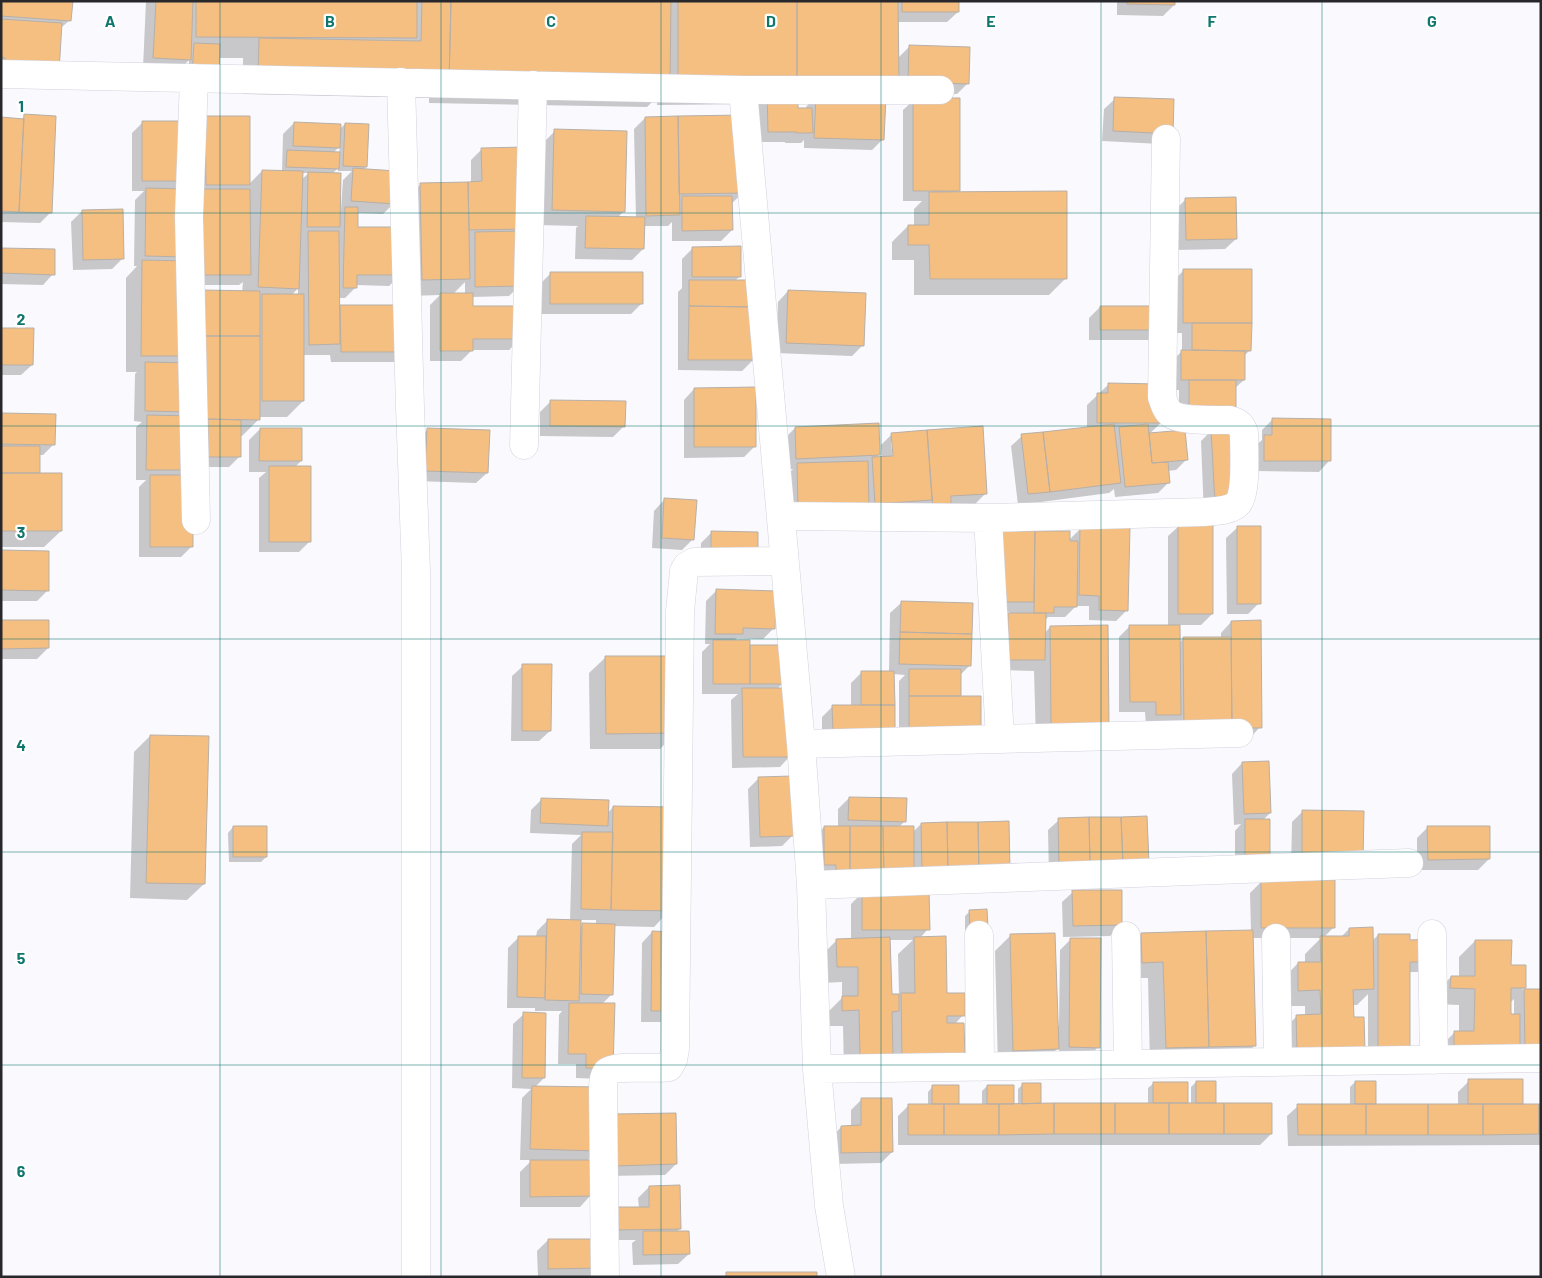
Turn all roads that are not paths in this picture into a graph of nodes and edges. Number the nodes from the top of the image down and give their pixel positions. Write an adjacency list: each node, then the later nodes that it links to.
1 (1, 74): 2 (street)
2 (194, 78): 3 (street); 11 (street)
3 (401, 82): 4 (street); 28 (street)
4 (534, 85): 5 (street); 8 (street)
5 (743, 90): 6 (street); 9 (street)
6 (940, 90)
7 (1166, 139): 10 (street)
8 (524, 445)
9 (781, 516): 10 (street); 12 (street)
10 (988, 518): 14 (street)
11 (196, 520)
12 (784, 560): 15 (street); 29 (street)
13 (1239, 733): 14 (street)
14 (1000, 739): 15 (street)
15 (802, 744): 17 (street)
16 (1408, 863): 17 (street)
17 (811, 885): 27 (street)
18 (1432, 934): 23 (street)
19 (978, 935): 26 (street)
20 (1126, 936): 25 (street)
21 (1276, 938): 24 (street)
22 (1541, 1058): 23 (street)
23 (1434, 1060): 24 (street)
24 (1278, 1062): 25 (street)
25 (1128, 1064): 26 (street)
26 (980, 1067): 27 (street)
27 (816, 1069): 30 (street)
28 (416, 1277)
29 (605, 1277)
30 (841, 1277)

